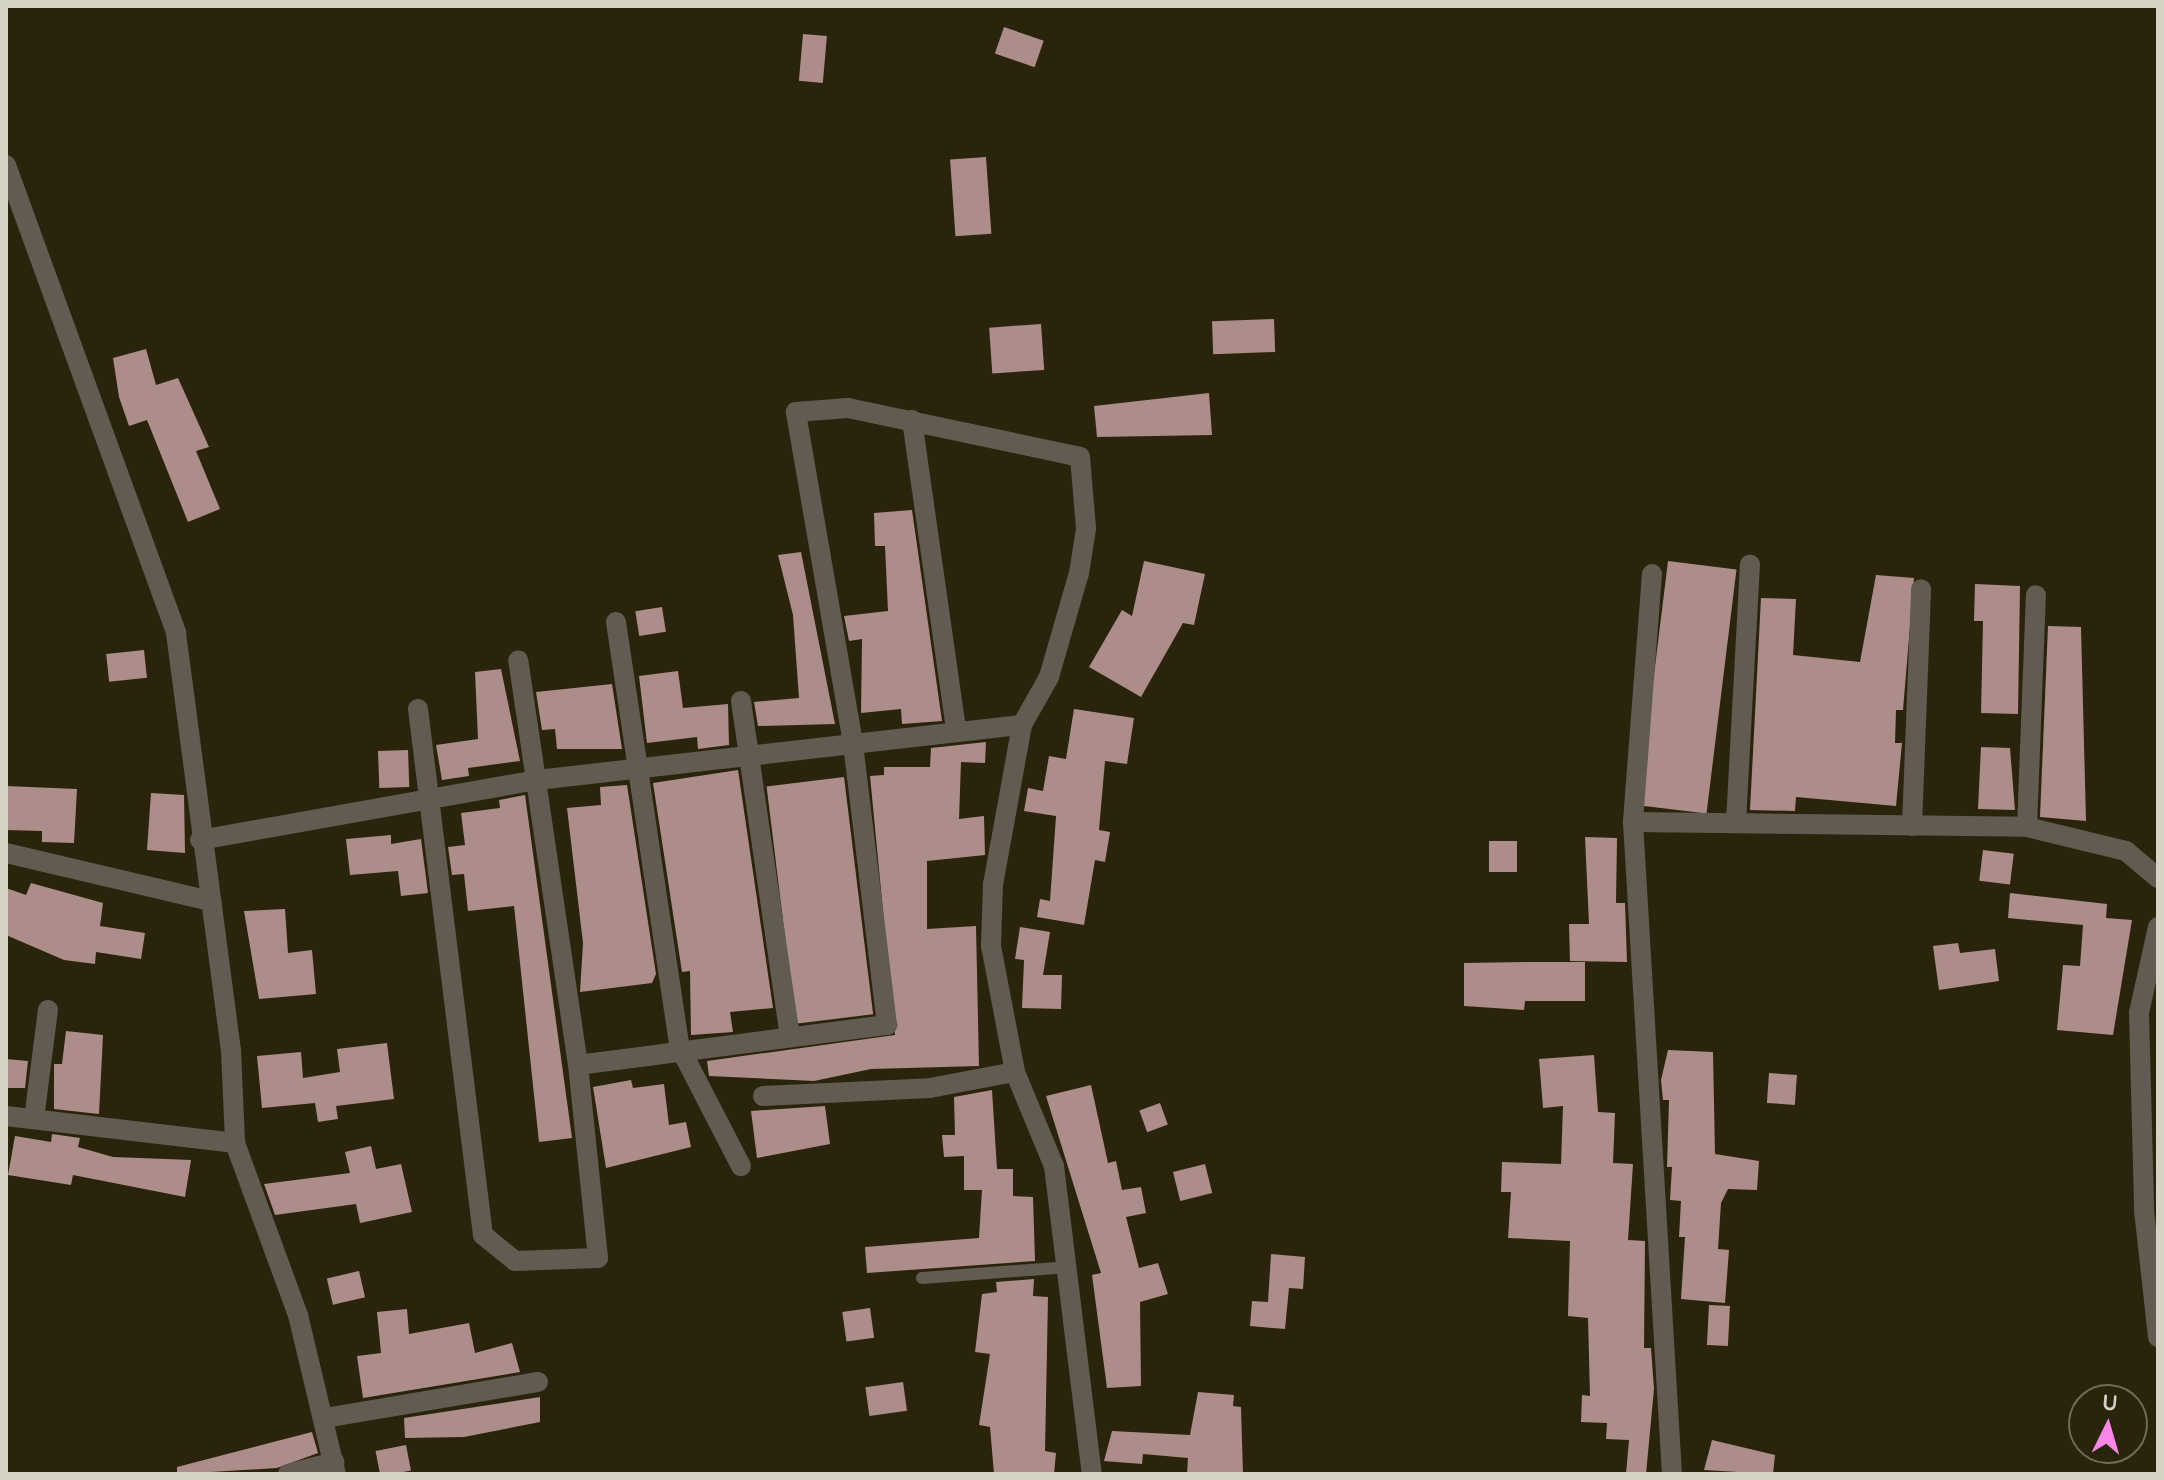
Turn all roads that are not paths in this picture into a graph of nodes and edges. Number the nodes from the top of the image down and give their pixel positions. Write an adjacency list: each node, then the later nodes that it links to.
1 (6, 165): 22 (street)
2 (912, 420): 11 (street); 12 (street); 13 (street)
3 (1750, 564): 19 (street)
4 (1652, 574): 18 (street)
5 (1921, 589): 20 (street)
6 (2036, 595): 21 (street)
7 (616, 622): 15 (street)
8 (518, 660): 16 (street)
9 (741, 701): 14 (street)
10 (418, 709): 17 (street)
11 (1022, 725): 12 (street); 31 (street)
12 (956, 728): 13 (street)
13 (853, 743): 14 (street); 28 (street)
14 (746, 753): 15 (street); 28 (street)
15 (642, 771): 16 (street); 29 (street)
16 (537, 780): 17 (street); 30 (street)
17 (430, 800): 22 (street); 30 (street)
18 (1633, 822): 19 (street); 45 (street)
19 (1736, 822): 20 (street)
20 (1912, 826): 21 (street)
21 (2027, 827): 24 (street)
22 (200, 840): 25 (street)
23 (6, 853): 25 (street)
24 (2158, 878)
25 (211, 901): 35 (street)
26 (2158, 927): 39 (street)
27 (48, 1010): 34 (street)
28 (790, 1035): 29 (street)
29 (680, 1048): 30 (street); 36 (street)
30 (578, 1065)
31 (1015, 1072): 32 (street); 37 (street)
32 (763, 1096)
33 (6, 1116): 34 (street)
34 (34, 1119): 35 (street)
35 (235, 1143): 41 (street)
36 (741, 1166)
37 (1070, 1267): 38 (lane); 44 (street)
38 (922, 1278)
39 (2158, 1330)
40 (538, 1382): 41 (street)
41 (325, 1418): 42 (street)
42 (335, 1468): 43 (street)
43 (288, 1474)
44 (1092, 1474)
45 (1672, 1474)

